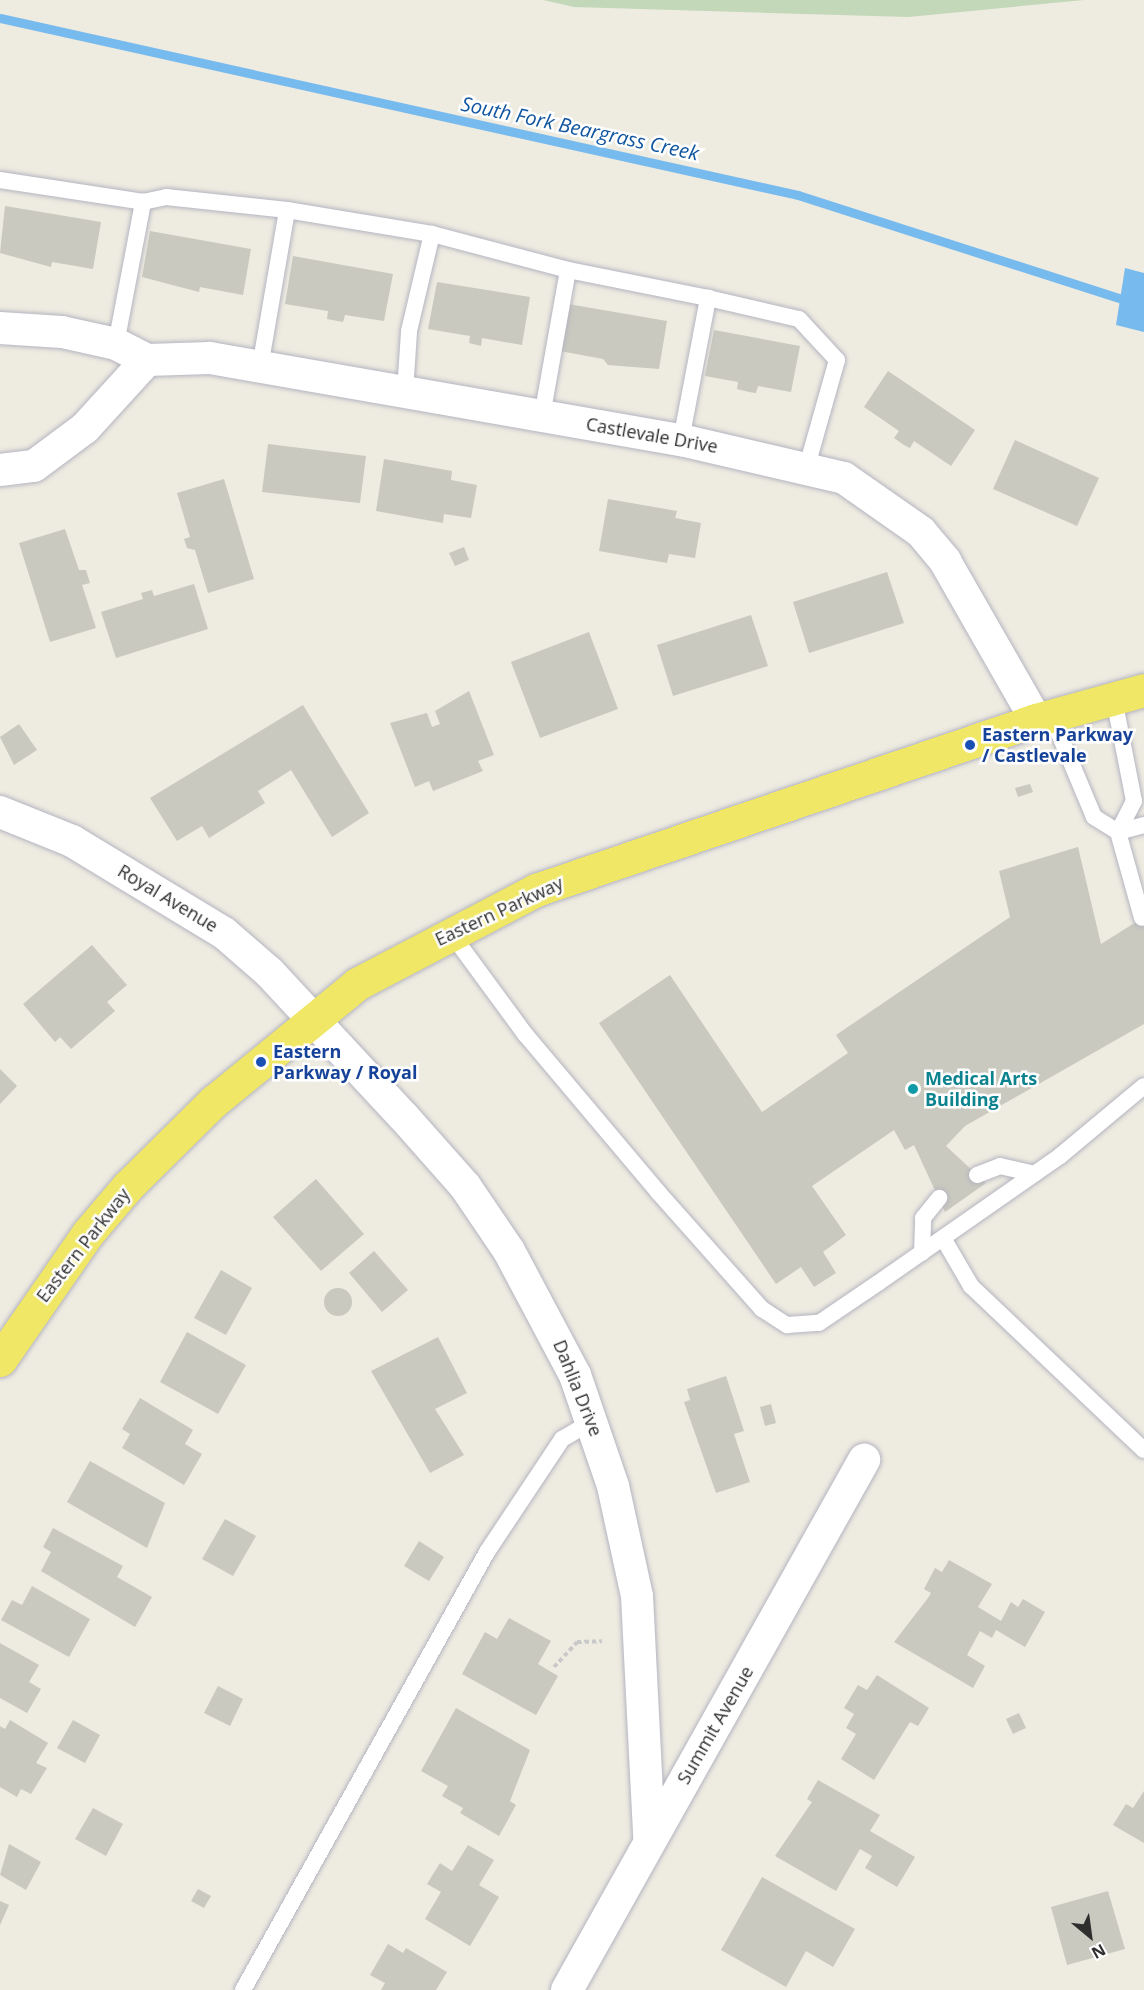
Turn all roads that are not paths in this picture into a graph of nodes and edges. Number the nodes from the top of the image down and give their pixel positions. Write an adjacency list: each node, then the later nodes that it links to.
1 (0, 180): 2 (lane)
2 (142, 202): 3 (lane); 8 (lane)
3 (287, 210): 4 (lane); 10 (lane)
4 (432, 234): 5 (lane); 11 (lane)
5 (568, 270): 6 (lane); 12 (lane)
6 (708, 297): 13 (lane); 14 (lane)
7 (0, 328): 8 (street)
8 (116, 344): 9 (street)
9 (147, 360): 10 (street, Castlevale Drive); 15 (street)
10 (260, 367): 11 (street, Castlevale Drive)
11 (405, 392): 12 (street, Castlevale Drive)
12 (542, 416): 13 (street, Castlevale Drive)
13 (681, 440): 14 (street, Castlevale Drive)
14 (807, 466): 17 (street, Castlevale Drive)
15 (0, 470)
16 (1129, 694): 17 (main road, Eastern Parkway); 20 (lane)
17 (1044, 719): 20 (lane); 22 (main road, Eastern Parkway)
18 (0, 812): 23 (street, Royal Avenue)
19 (1144, 825): 20 (lane)
20 (1118, 832): 21 (lane)
21 (1142, 918)
22 (450, 932): 23 (main road, Eastern Parkway); 29 (lane)
23 (312, 1020): 30 (main road, Eastern Parkway); 31 (street, Dahlia Drive)
24 (1144, 1086): 25 (lane)
25 (1034, 1174): 26 (lane); 28 (lane)
26 (977, 1175)
27 (939, 1198): 29 (lane)
28 (943, 1238): 29 (lane); 32 (lane)
29 (922, 1252)
30 (0, 1360)
31 (593, 1421): 34 (street, Dahlia Drive); 35 (lane)
32 (1144, 1450)
33 (864, 1460): 34 (street, Summit Avenue)
34 (649, 1837): 36 (street, Summit Avenue)
35 (243, 1990)
36 (567, 1990)

